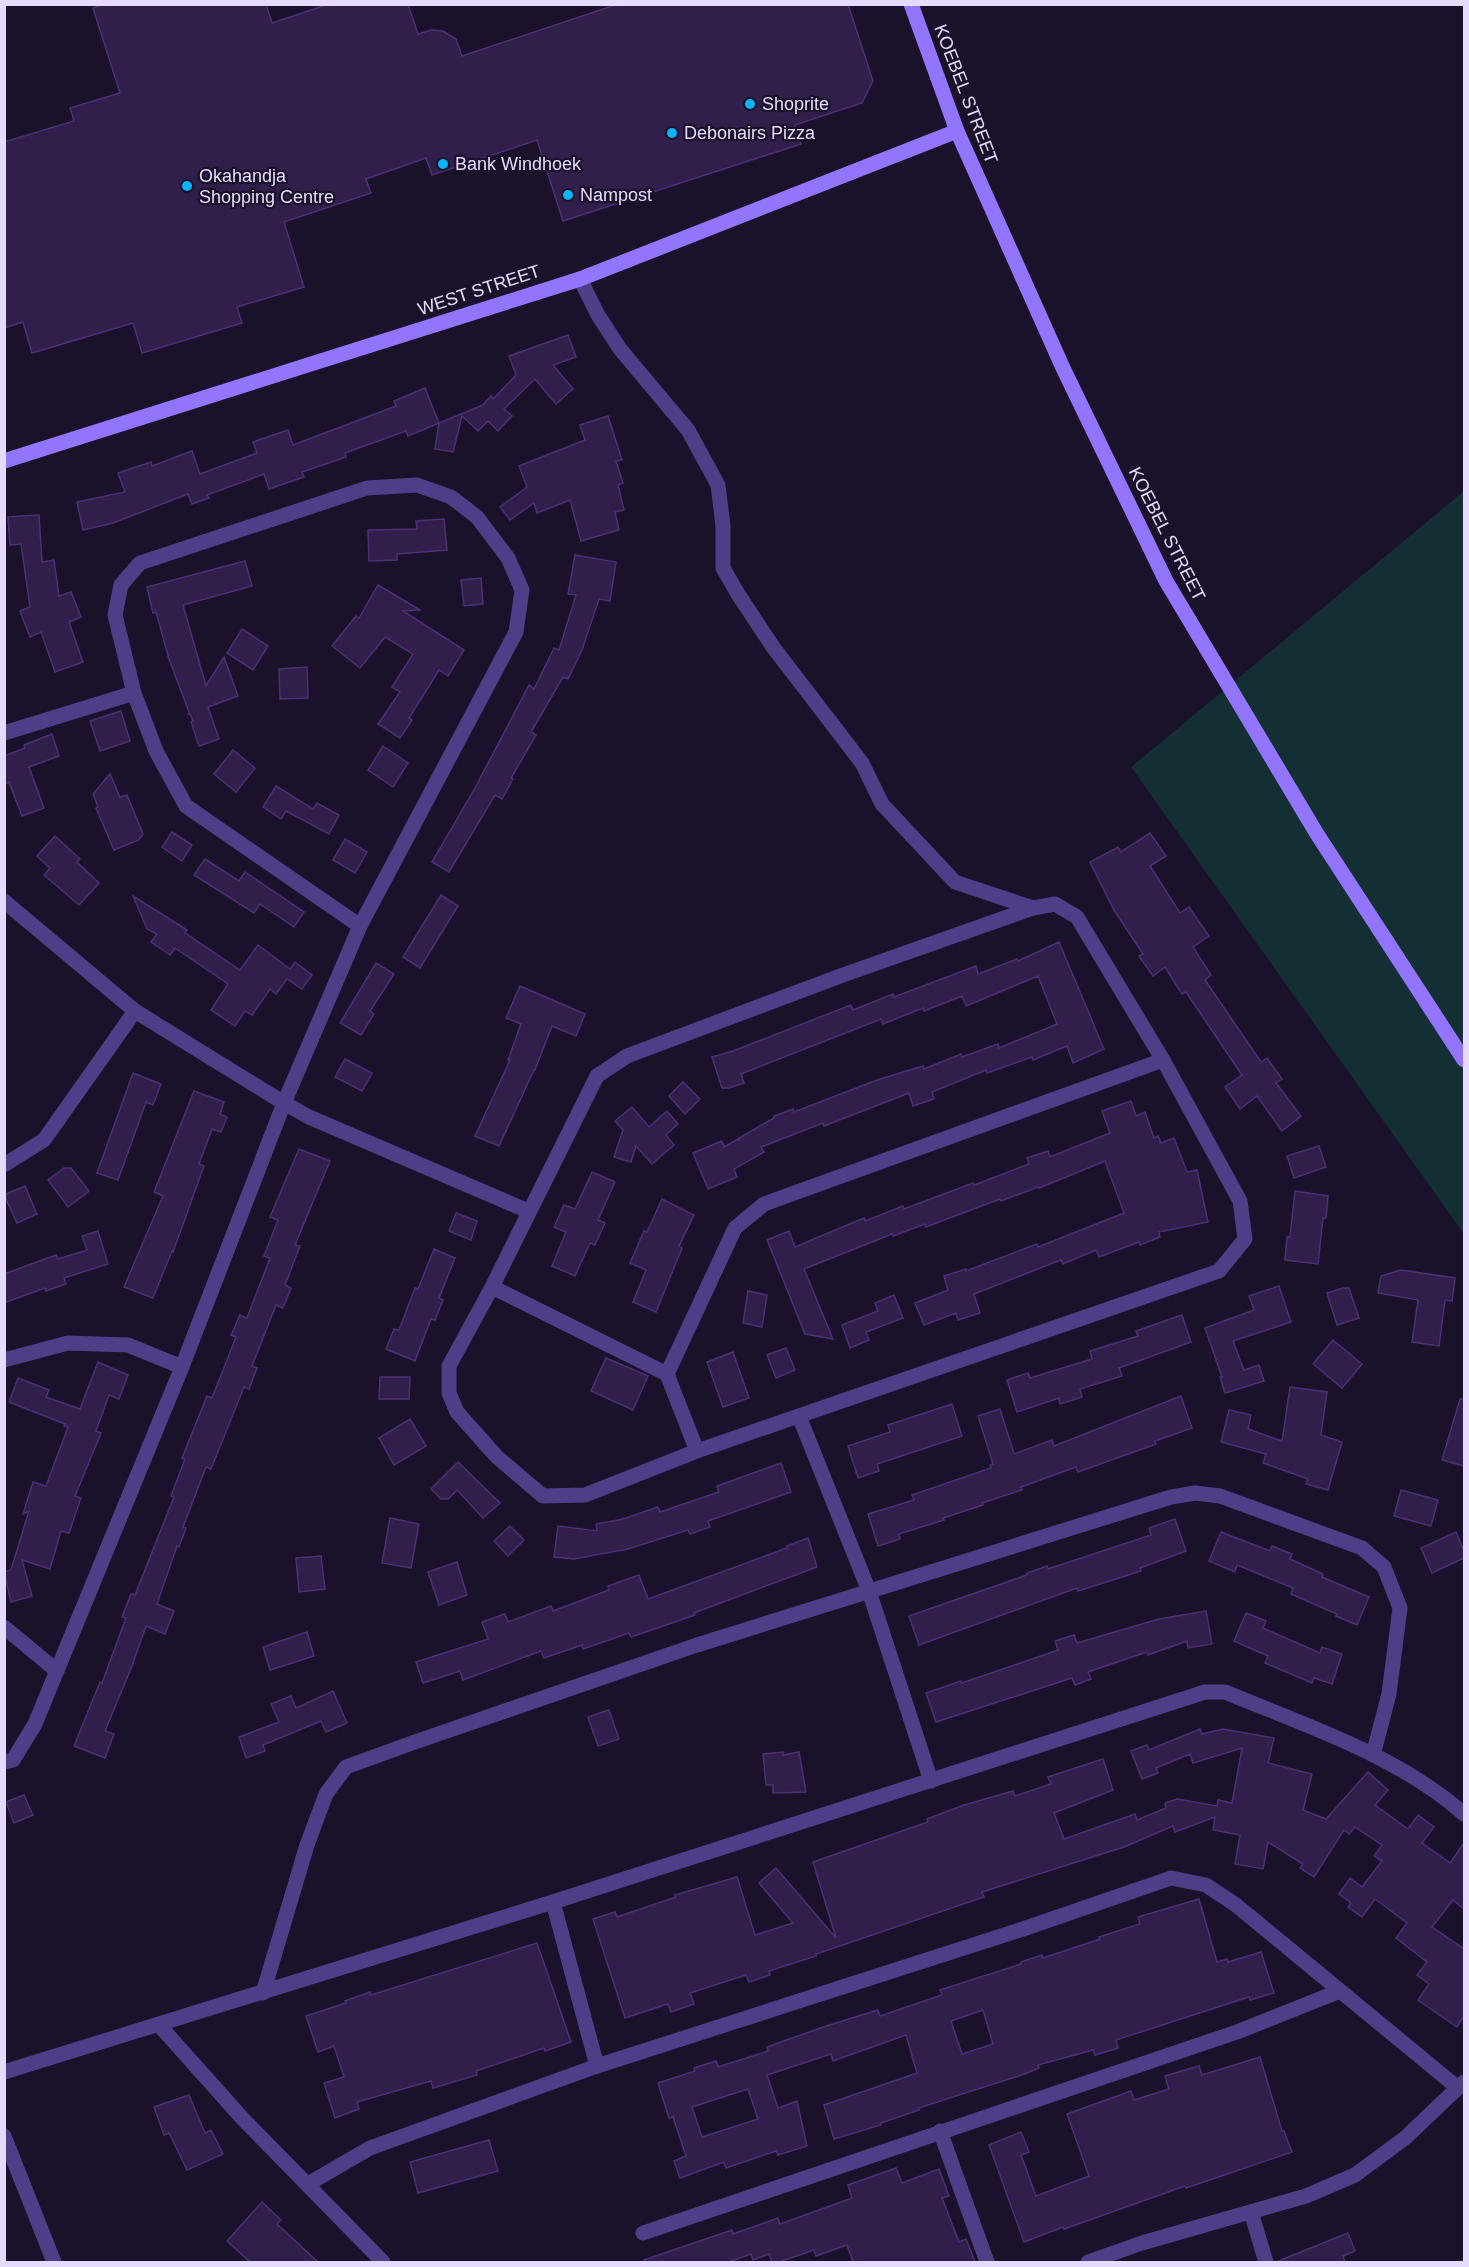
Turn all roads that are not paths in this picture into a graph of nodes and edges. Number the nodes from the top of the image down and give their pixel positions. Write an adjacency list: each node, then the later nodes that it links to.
1 (911, 4): 2 (main road, KOEBEL STREET)
2 (957, 131): 3 (main road, WEST STREET); 12 (main road, KOEBEL STREET)
3 (580, 279): 4 (main road, WEST STREET); 8 (street)
4 (4, 461)
5 (134, 693): 6 (street); 9 (street); 9 (street)
6 (4, 733)
7 (4, 901): 10 (street)
8 (1033, 908): 11 (street); 15 (street)
9 (360, 926): 13 (street)
10 (135, 1011): 13 (street); 14 (street)
11 (1163, 1060): 19 (street); 20 (street)
12 (1464, 1060)
13 (284, 1103): 15 (street); 18 (street)
14 (4, 1165)
15 (528, 1211): 16 (street)
16 (492, 1287): 19 (street); 21 (street)
17 (4, 1360): 18 (street)
18 (182, 1367): 24 (street)
19 (667, 1374): 21 (street)
20 (800, 1416): 21 (street); 22 (street)
21 (697, 1451)
22 (869, 1591): 25 (street); 27 (street); 31 (street)
23 (4, 1627): 24 (street)
24 (57, 1671): 26 (street)
25 (1373, 1755): 27 (street); 28 (street)
26 (4, 1762)
27 (931, 1781): 29 (street)
28 (1464, 1814)
29 (553, 1902): 31 (street); 33 (street)
30 (1340, 1991): 33 (street); 35 (street); 36 (street)
31 (263, 1993): 32 (street)
32 (159, 2025): 34 (street); 38 (street)
33 (597, 2066): 38 (street)
34 (4, 2072)
35 (1461, 2085): 39 (street)
36 (940, 2132): 40 (street); 43 (street)
37 (4, 2136): 41 (street)
38 (308, 2184): 42 (street)
39 (1251, 2212): 44 (street); 45 (street)
40 (643, 2233)
41 (54, 2262)
42 (383, 2262)
43 (987, 2262)
44 (1088, 2262)
45 (1266, 2262)

